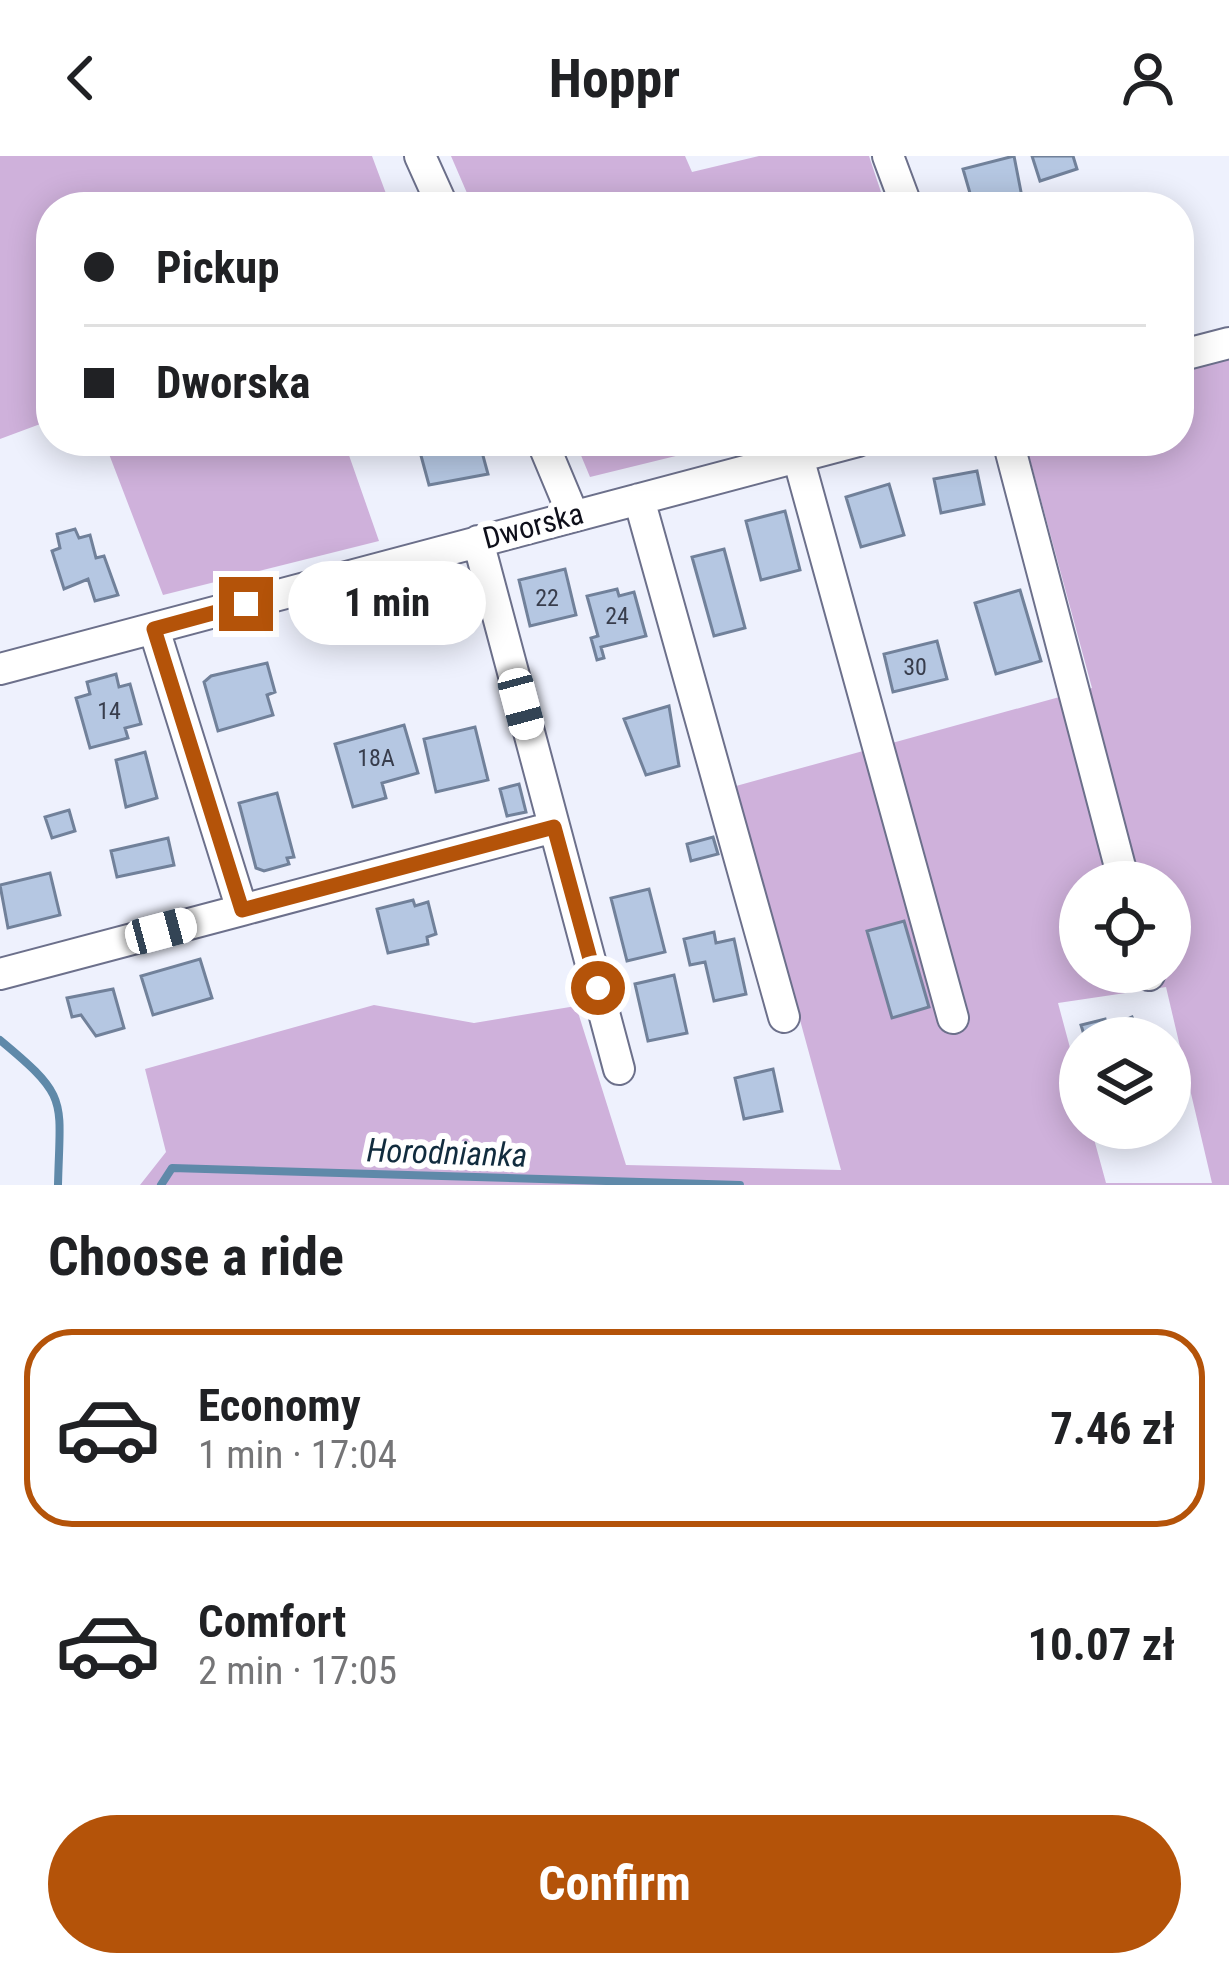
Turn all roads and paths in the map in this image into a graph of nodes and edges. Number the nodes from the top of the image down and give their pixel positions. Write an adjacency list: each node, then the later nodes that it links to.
1 (420, 156): 3 (street)
2 (889, 156): 4 (street)
3 (436, 192)
4 (902, 192)
5 (1229, 343): 6 (street)
6 (1194, 352)
7 (548, 456): 12 (street)
8 (802, 456): 10 (street, Dworska)
9 (1012, 456): 17 (street)
10 (798, 457): 11 (street, Dworska); 21 (street)
11 (639, 499): 12 (street, Dworska); 20 (street)
12 (572, 515): 13 (street, Dworska)
13 (478, 541): 14 (street, Dworska); 16 (street)
14 (154, 629): 15 (street, Dworska); 18 (street)
15 (0, 669)
16 (554, 827): 18 (street); 22 (street)
17 (1118, 861)
18 (242, 910): 19 (street)
19 (0, 974)
20 (784, 1017)
21 (952, 1018)
22 (619, 1069)

